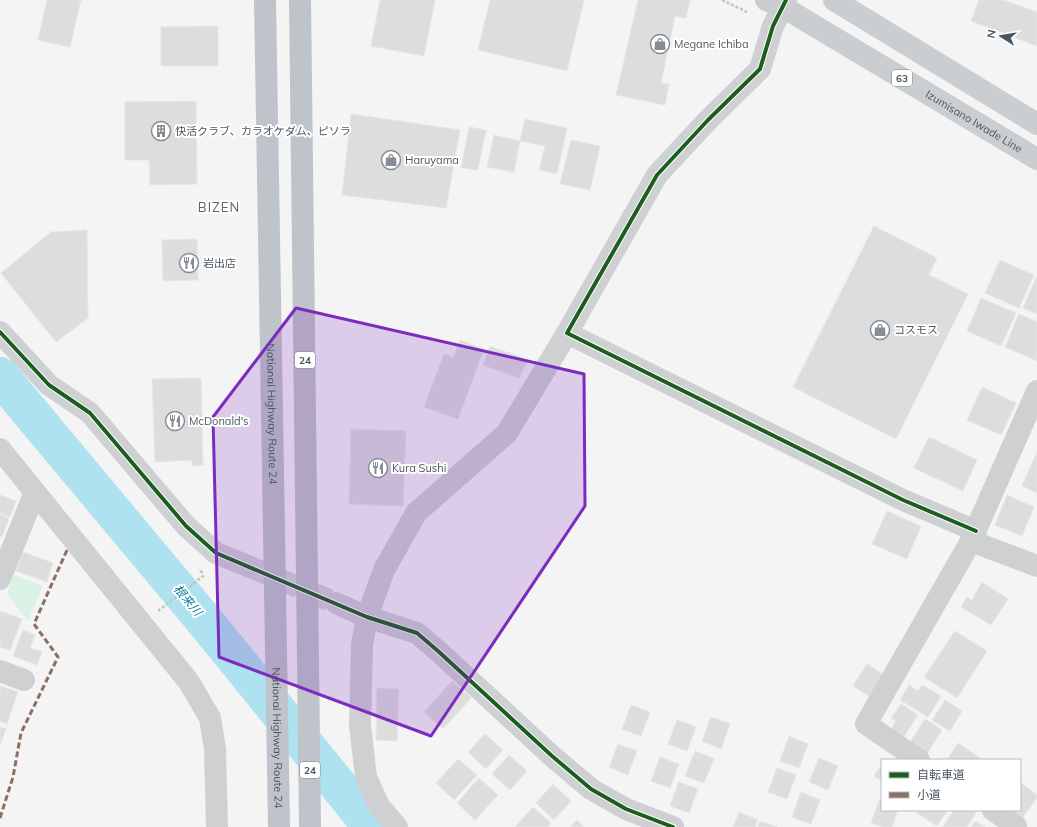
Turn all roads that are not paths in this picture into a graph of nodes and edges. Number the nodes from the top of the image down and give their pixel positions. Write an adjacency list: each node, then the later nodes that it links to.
1 (265, 0): 25 (highway, National Highway Route 24)
2 (300, 0): 22 (highway, 24)
3 (834, 0): 5 (main road)
4 (778, 2): 6 (main road, Izumisano Iwade Line / 63); 8 (street)
5 (1037, 124)
6 (1037, 159)
7 (0, 332): 13 (street)
8 (567, 333): 12 (street); 17 (street)
9 (1037, 391): 12 (street)
10 (0, 449): 11 (street)
11 (35, 492): 15 (street); 24 (street)
12 (974, 536): 14 (street); 20 (street)
13 (248, 566)
14 (1037, 566)
15 (0, 579)
16 (336, 603): 17 (street)
17 (367, 617): 26 (street); 27 (street)
18 (0, 670): 19 (street)
19 (24, 680)
20 (918, 759)
21 (994, 811): 23 (street)
22 (310, 824)
23 (1016, 826)
24 (218, 827)
25 (279, 827)
26 (397, 827)
27 (673, 827)

